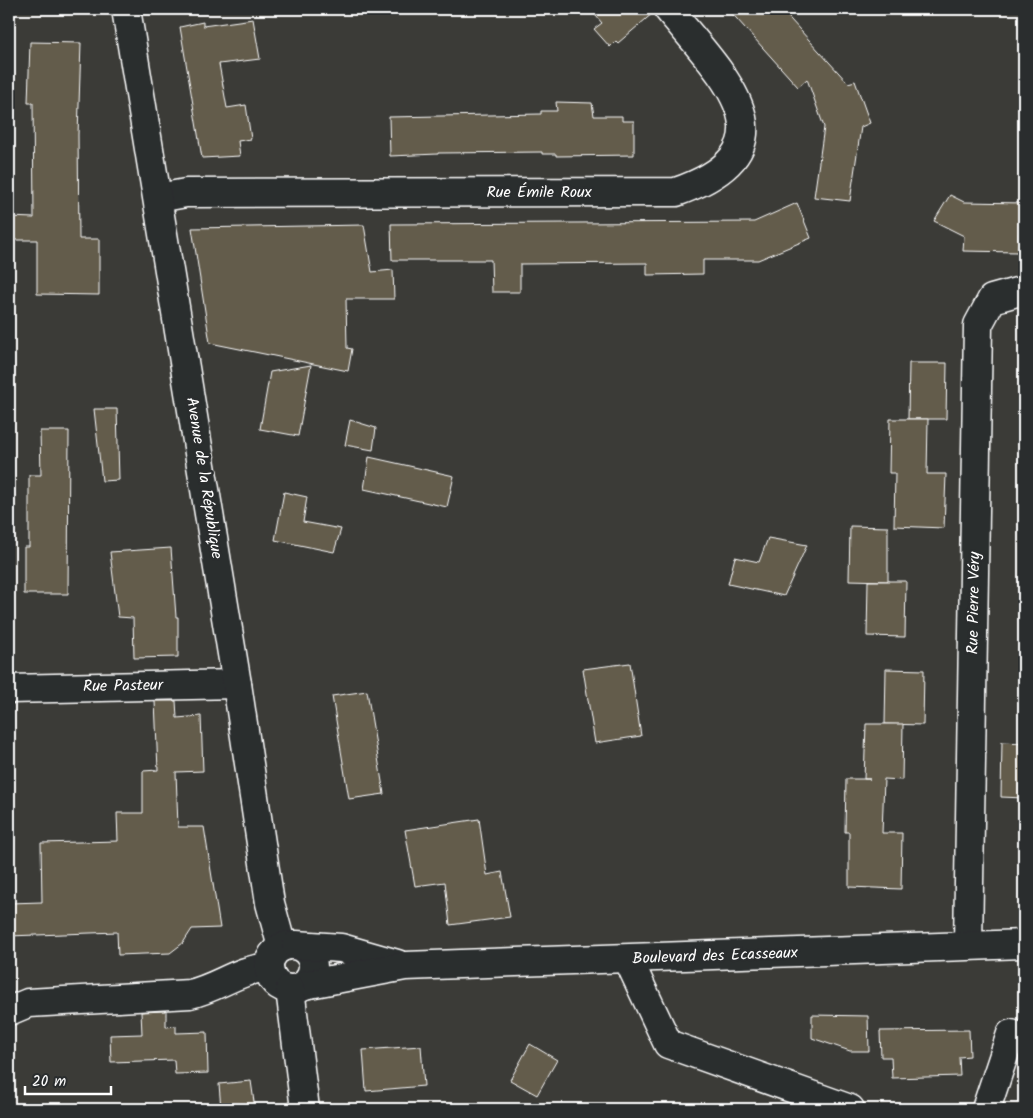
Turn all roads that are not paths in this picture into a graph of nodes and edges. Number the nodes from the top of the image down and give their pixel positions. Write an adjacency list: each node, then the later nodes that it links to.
1 (126, 9): 3 (street, Avenue de la République)
2 (668, 9): 3 (street, Rue Émile Roux)
3 (158, 198): 5 (street, Avenue de la République)
4 (1024, 290): 8 (street, Rue Pierre Véry)
5 (237, 684): 6 (street, Rue Pasteur); 9 (street, Avenue de la République)
6 (9, 688)
7 (1024, 944): 8 (street, Boulevard des Ecasseaux)
8 (968, 945): 10 (street, Boulevard des Ecasseaux)
9 (282, 953): 11 (street, Boulevard des Ecasseaux); 12 (street); 12 (street); 13 (street, Boulevard des Ecasseaux)
10 (628, 959): 11 (street, Boulevard des Ecasseaux); 15 (street)
11 (405, 966): 12 (street, Boulevard des Ecasseaux)
12 (297, 987): 16 (street)
13 (9, 1011)
14 (1024, 1038): 17 (street)
15 (839, 1107)
16 (305, 1109)
17 (986, 1109)

